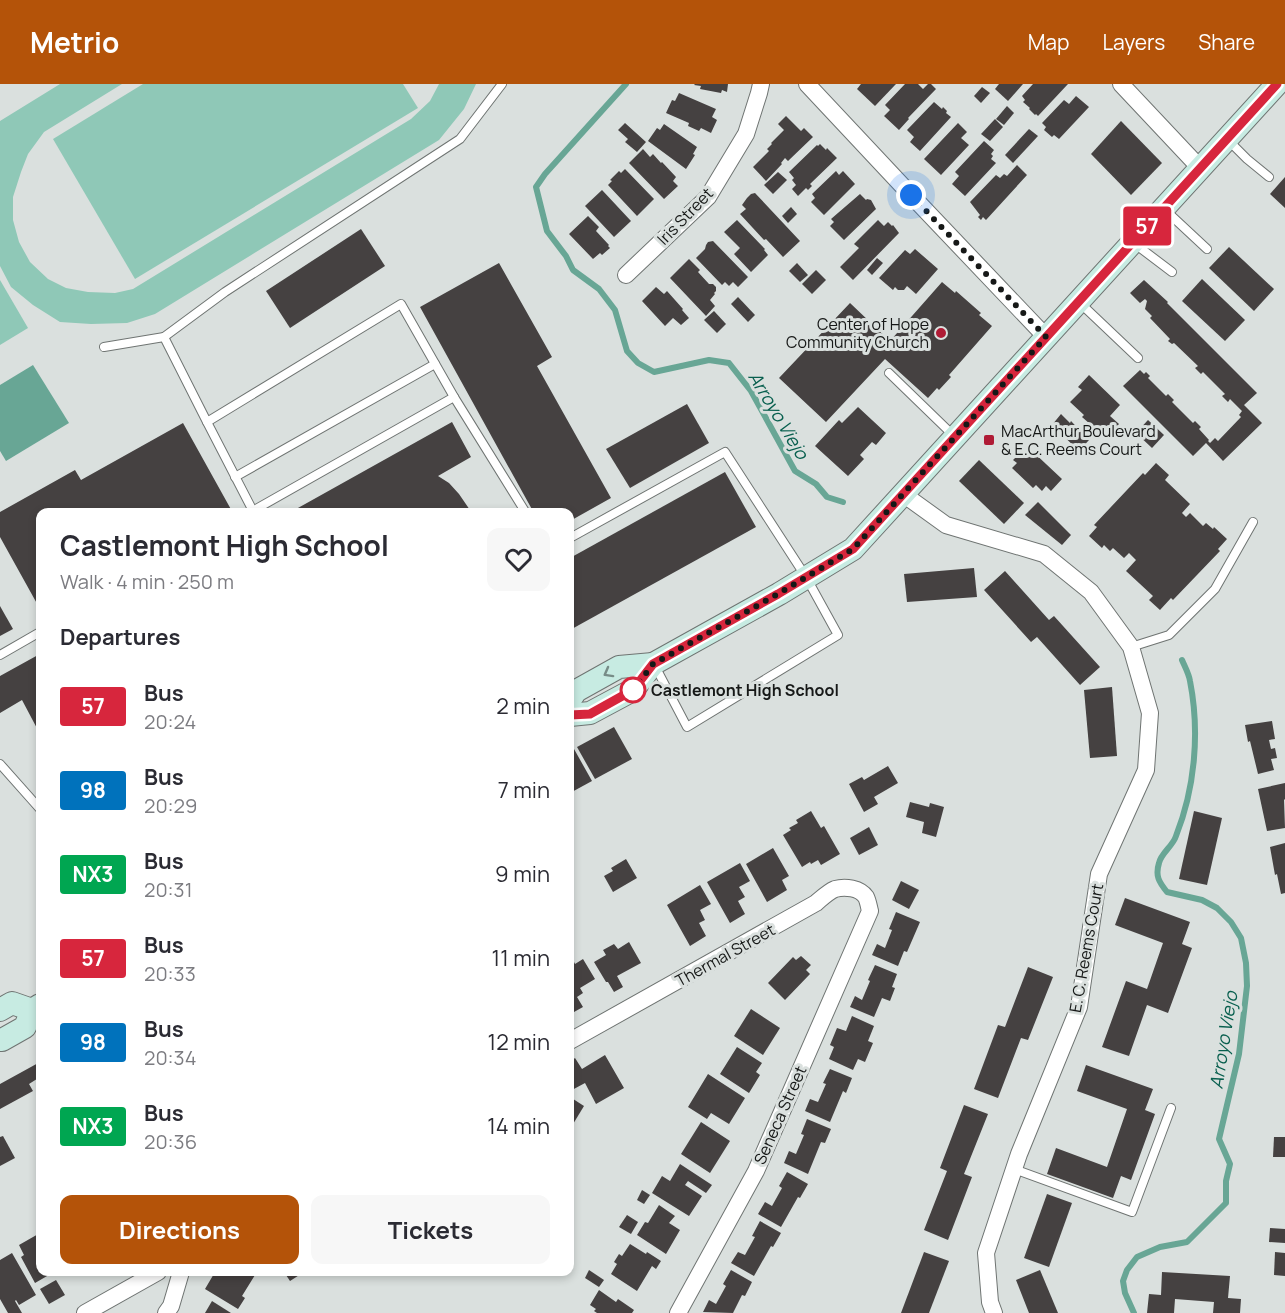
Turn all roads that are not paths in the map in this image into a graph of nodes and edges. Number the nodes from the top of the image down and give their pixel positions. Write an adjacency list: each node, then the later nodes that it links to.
1 (502, 84): 15 (lane)
2 (761, 84): 13 (street, Iris Street)
3 (807, 84): 16 (street)
4 (1121, 84): 7 (street)
5 (1277, 84): 6 (main road)
6 (1227, 138): 7 (main road); 8 (lane)
7 (1200, 168): 9 (main road)
8 (1269, 177)
9 (1163, 208): 10 (main road); 11 (lane)
10 (1132, 242): 12 (lane); 14 (main road)
11 (1207, 249)
12 (1172, 272)
13 (626, 274)
14 (1078, 302): 16 (main road); 18 (lane)
15 (164, 337): 17 (lane); 22 (lane)
16 (1046, 337): 23 (main road)
17 (104, 347)
18 (1138, 358)
19 (435, 364): 21 (lane); 22 (lane); 24 (lane)
20 (889, 373): 23 (lane)
21 (454, 397): 27 (lane); 28 (lane)
22 (207, 422): 24 (lane)
23 (954, 437): 25 (main road)
24 (236, 477): 26 (lane)
25 (903, 494): 31 (main road); 33 (street, E. C. Reems Court)
26 (249, 508)
27 (258, 508)
28 (523, 508)
29 (1253, 522): 33 (lane)
30 (574, 536): 31 (lane)
31 (806, 577): 35 (main road); 35 (lane)
32 (36, 634): 34 (lane)
33 (1131, 647): 46 (street, E. C. Reems Court)
34 (0, 655)
35 (653, 664): 36 (main road, one-way to 36); 37 (main road)
36 (574, 694)
37 (574, 715)
38 (0, 764): 39 (lane)
39 (36, 804)
40 (870, 911): 43 (street, Thermal Street); 51 (street, Seneca Street)
41 (36, 1008): 42 (main road); 44 (main road)
42 (0, 1010)
43 (574, 1039)
44 (0, 1040)
45 (1171, 1108): 46 (lane)
46 (1014, 1169): 52 (street, E. C. Reems Court)
47 (151, 1276): 49 (street)
48 (180, 1276): 50 (street)
49 (85, 1313)
50 (166, 1313)
51 (678, 1313)
52 (994, 1313)

